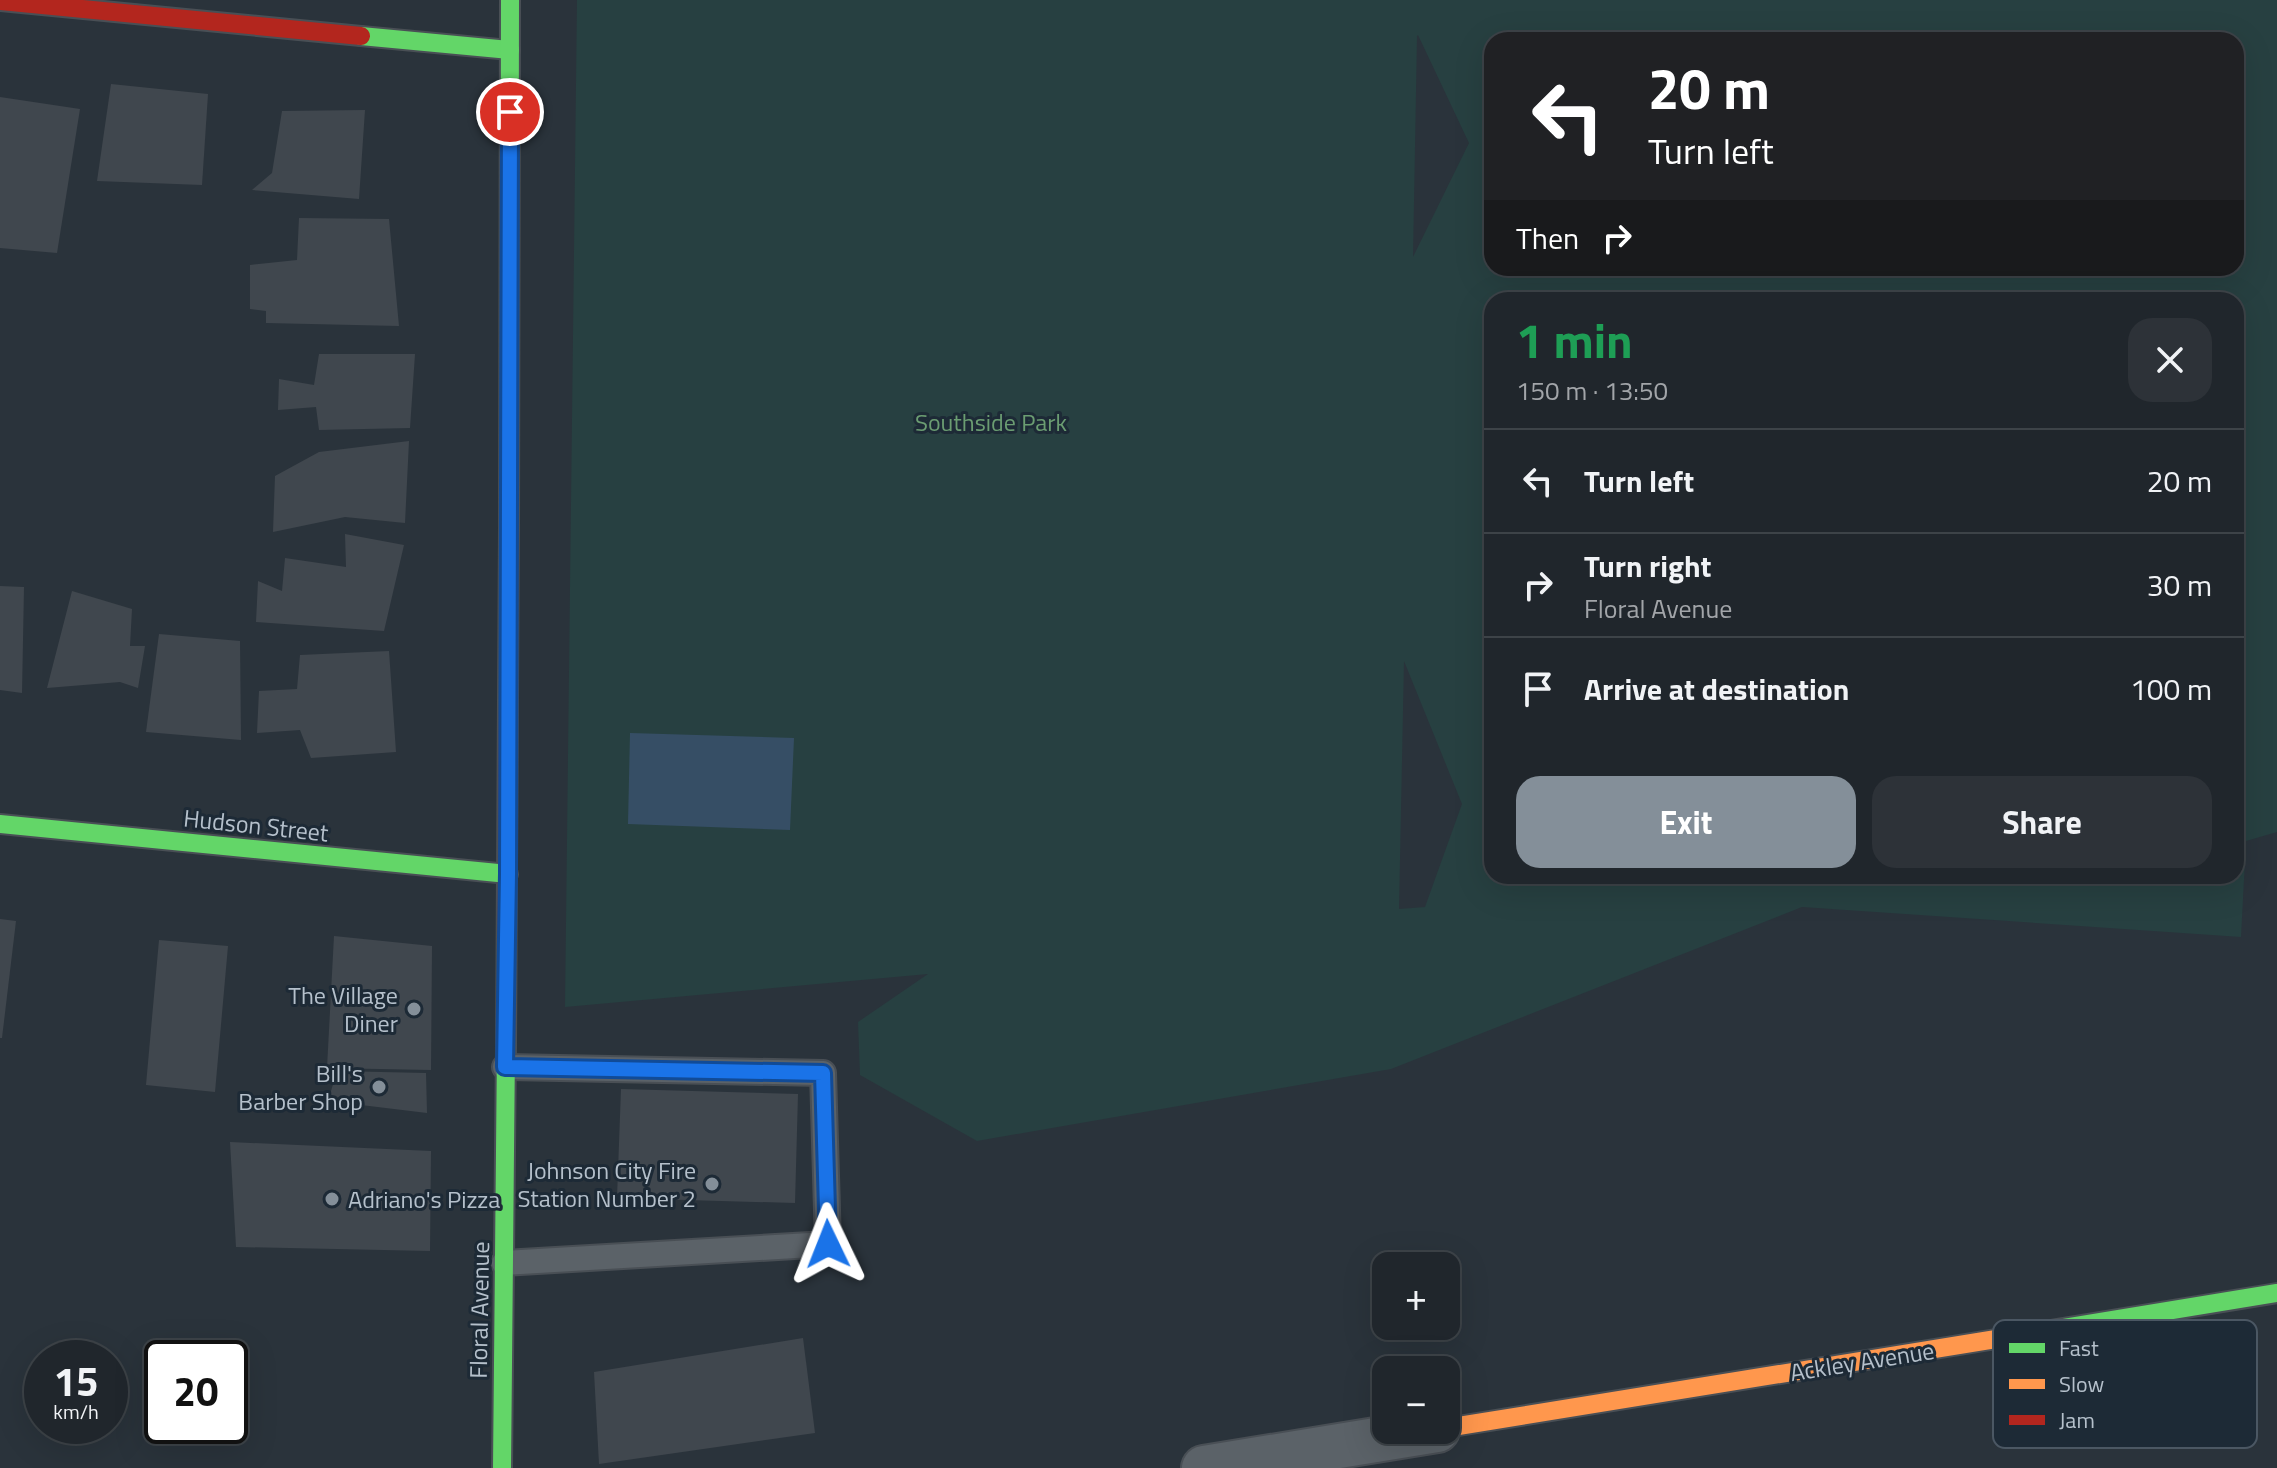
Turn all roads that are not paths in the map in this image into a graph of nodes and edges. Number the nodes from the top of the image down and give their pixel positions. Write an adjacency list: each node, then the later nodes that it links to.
1 (510, 0): 3 (street, Floral Avenue)
2 (0, 1): 3 (street)
3 (510, 50): 5 (street, Floral Avenue)
4 (0, 824): 5 (street, Hudson Street)
5 (508, 874): 6 (street, Floral Avenue)
6 (505, 1067): 7 (street, Floral Avenue); 7 (lane)
7 (504, 1263): 13 (street, Floral Avenue)
8 (2277, 1293): 9 (street, Ackley Avenue)
9 (2111, 1320)
10 (1993, 1339): 11 (street, Ackley Avenue)
11 (1460, 1426)
12 (1372, 1441): 14 (street)
13 (502, 1468)
14 (1204, 1468)

